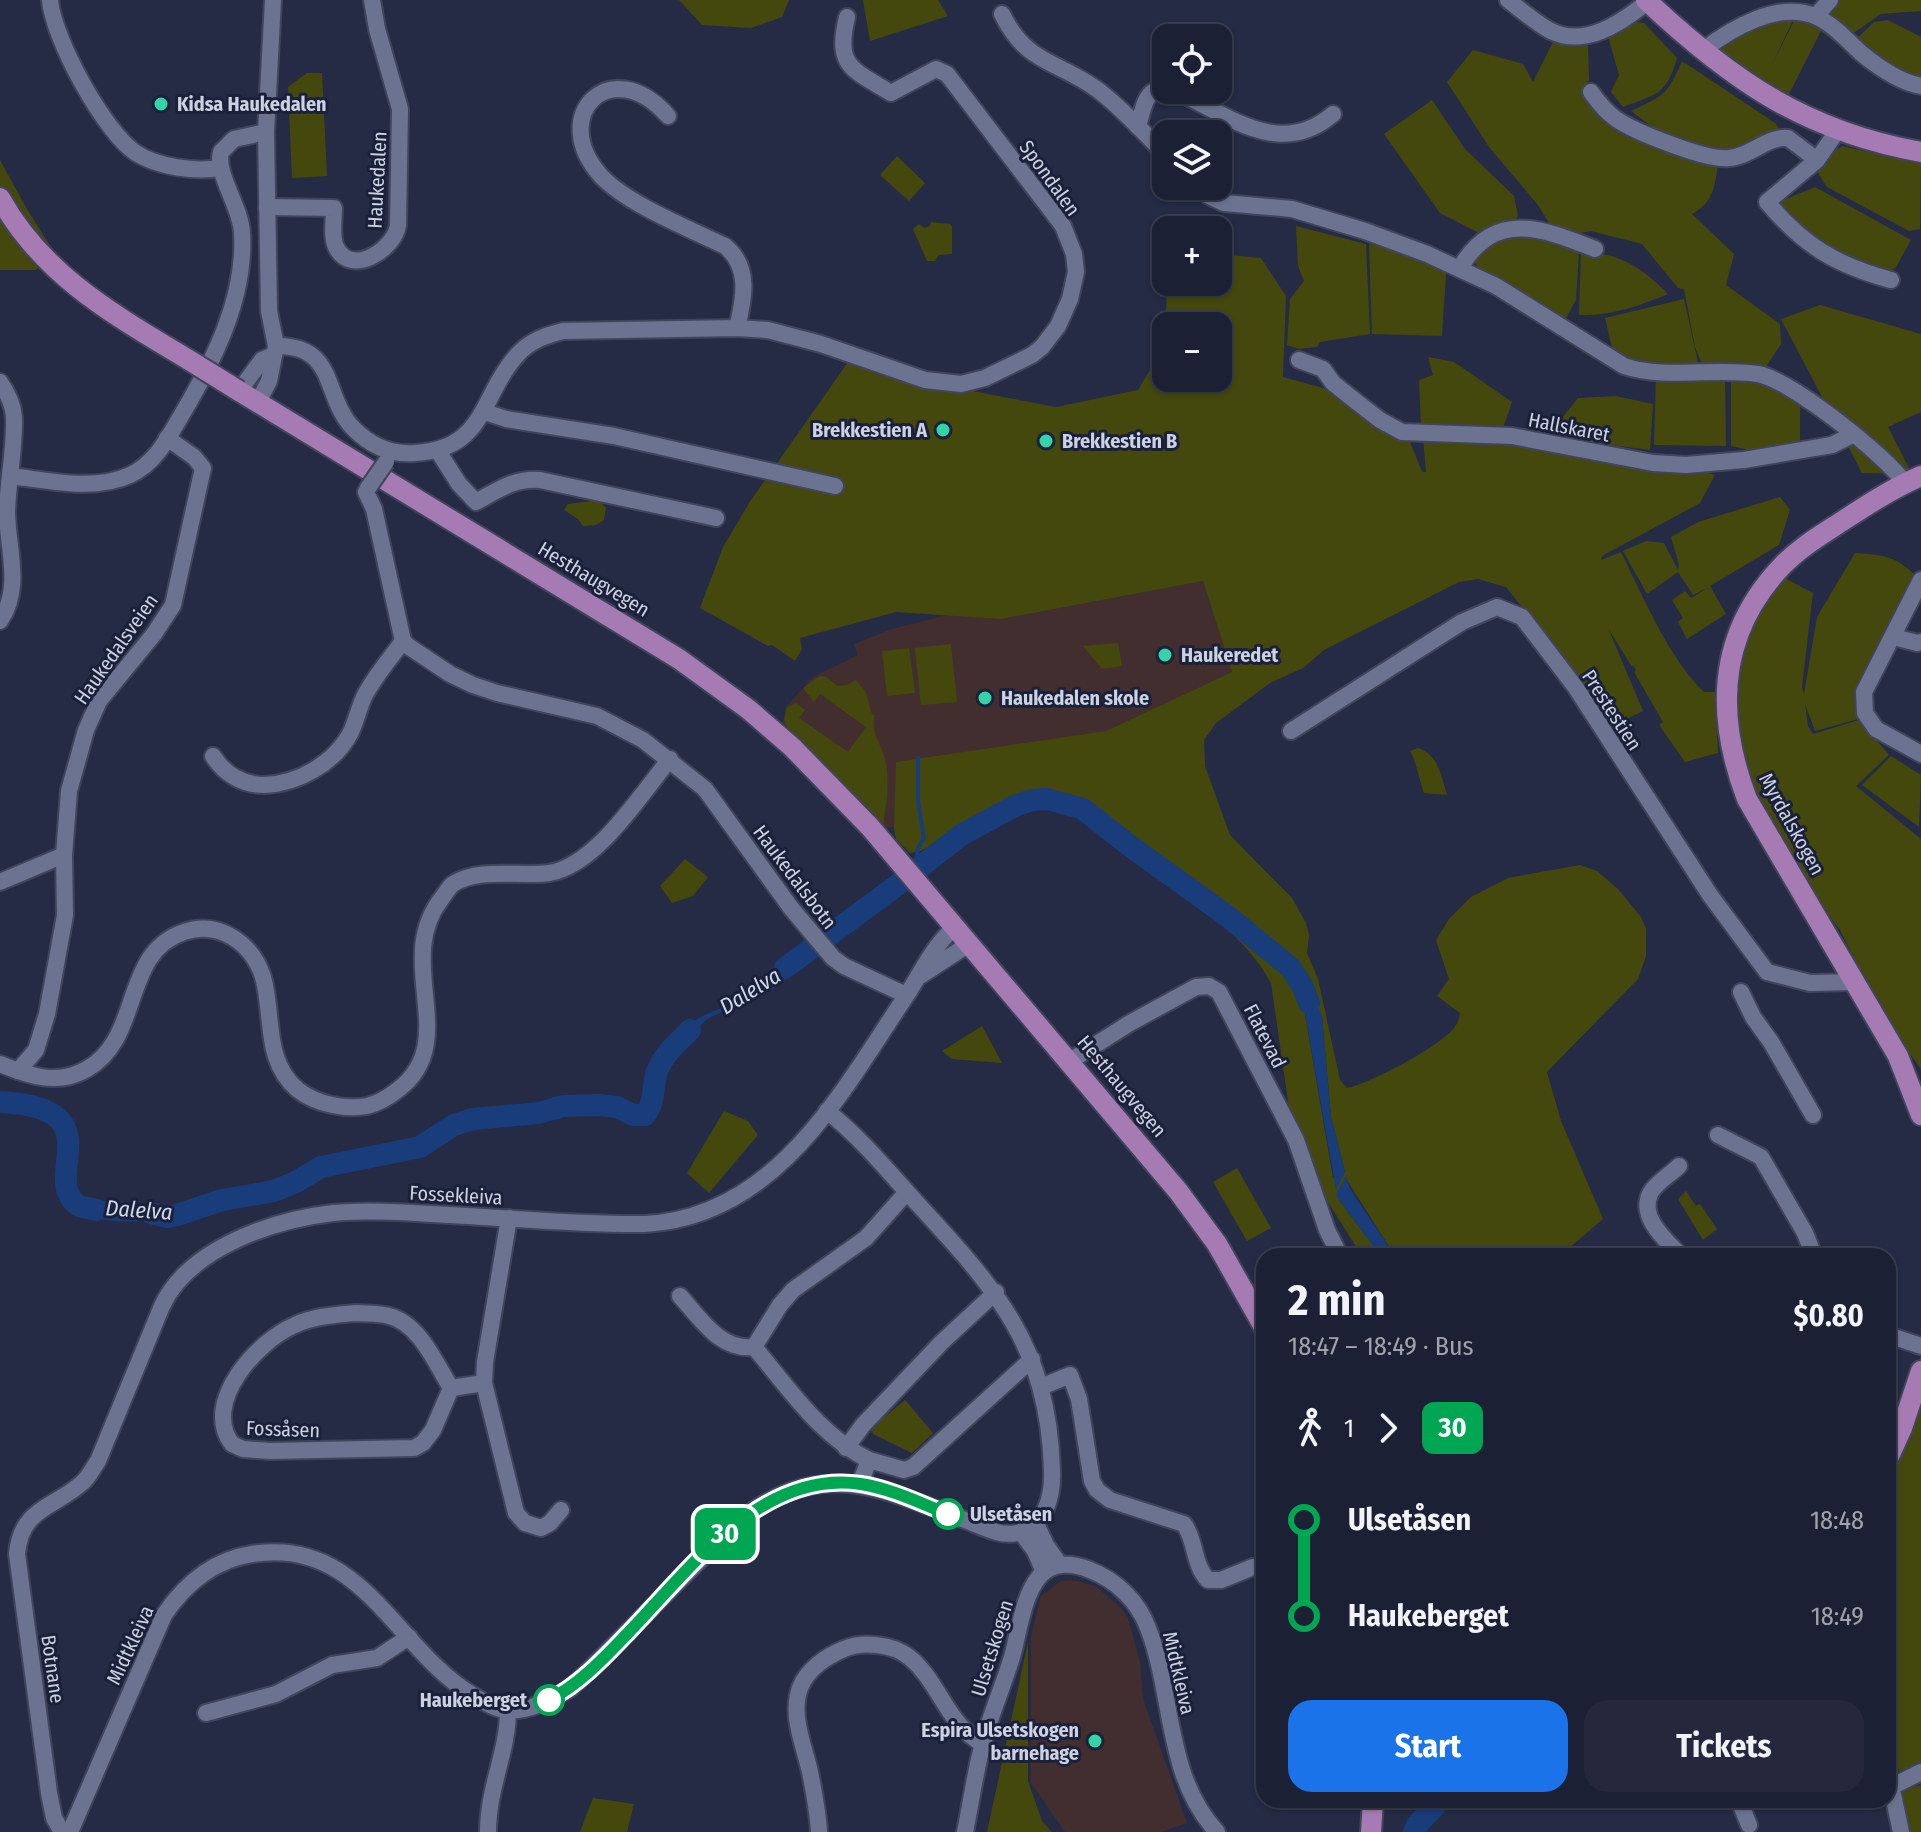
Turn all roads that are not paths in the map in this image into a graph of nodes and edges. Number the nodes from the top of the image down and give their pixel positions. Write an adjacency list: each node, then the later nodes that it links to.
1 (50, 0): 23 (street)
2 (273, 0): 19 (street)
3 (372, 0): 26 (street, Haukedalen)
4 (1508, 0): 6 (street)
5 (1830, 0): 8 (street)
6 (1646, 1): 10 (main road)
7 (1002, 14): 17 (street)
8 (1816, 16): 10 (street); 11 (street)
9 (847, 17): 30 (street, Spondalen)
10 (1702, 51): 18 (main road)
11 (1921, 86)
12 (1152, 92): 17 (street)
13 (1591, 92): 22 (street)
14 (1198, 104): 15 (street)
15 (1333, 114)
16 (668, 116): 30 (street)
17 (1138, 127): 20 (street)
18 (1838, 130): 21 (main road); 22 (street)
19 (266, 132): 23 (street); 26 (street)
20 (1152, 141)
21 (1921, 152)
22 (1817, 160): 29 (street)
23 (220, 168): 38 (street)
24 (0, 198): 34 (main road, Hesthaugvegen, bridge)
25 (1218, 200): 28 (street)
26 (267, 207): 31 (street)
27 (1595, 249): 28 (street)
28 (1460, 268): 37 (street)
29 (1891, 280)
30 (737, 328): 36 (street, Spondalen)
31 (275, 350): 34 (street); 35 (street); 40 (street)
32 (1299, 360): 37 (street, Hallskaret)
33 (0, 382): 41 (street)
34 (239, 391): 35 (main road, Hesthaugvegen)
35 (258, 402): 56 (main road, Hesthaugvegen)
36 (485, 412): 39 (street, Spondalen); 43 (street)
37 (1852, 435): 42 (street)
38 (167, 438): 41 (street); 54 (street, Haukedalsveien)
39 (438, 451): 40 (street); 44 (street)
40 (389, 457): 48 (street, bridge)
41 (10, 476): 46 (street)
42 (1913, 479): 59 (main road, Myrdalskogen)
43 (835, 486)
44 (716, 518)
45 (1921, 580): 47 (street)
46 (0, 621)
47 (1894, 637): 49 (street); 51 (street)
48 (403, 641): 52 (street); 53 (street, Haukedalsbotn)
49 (1921, 642)
50 (1291, 731): 59 (street, Prestestien)
51 (1921, 754)
52 (213, 756)
53 (670, 759): 61 (street, Haukedalsbotn); 64 (street)
54 (64, 855): 55 (street); 64 (street, Haukedalsveien)
55 (0, 882)
56 (955, 927): 57 (main road, Hesthaugvegen); 58 (street, Fossekleiva)
57 (969, 944): 58 (street, Fossekleiva); 62 (main road, Hesthaugvegen)
58 (919, 976): 61 (street, Fossekleiva)
59 (1856, 982): 67 (main road, Myrdalskogen)
60 (1741, 992): 66 (street)
61 (906, 995): 65 (street, Fossekleiva)
62 (1070, 1061): 72 (street, Flatevad); 77 (main road, Hesthaugvegen)
63 (0, 1064): 64 (street)
64 (18, 1071)
65 (827, 1111): 70 (street); 71 (street, Fossekleiva)
66 (1813, 1115)
67 (1921, 1115)
68 (1718, 1135): 74 (street)
69 (1679, 1166): 73 (street)
70 (907, 1192): 75 (street); 80 (street)
71 (509, 1218): 83 (street); 91 (street, Fossekleiva)
72 (1336, 1248)
73 (1674, 1248)
74 (1811, 1248)
75 (996, 1292): 81 (street); 87 (street)
76 (680, 1296): 80 (street)
77 (1256, 1313)
78 (1896, 1338): 79 (street)
79 (1921, 1346)
80 (754, 1347): 87 (street)
81 (1032, 1359): 84 (street); 88 (street)
82 (1921, 1371): 86 (main road)
83 (484, 1383): 85 (street); 90 (street)
84 (1041, 1387): 92 (street); 94 (street)
85 (451, 1388): 85 (street, Fossåsen)
86 (1896, 1441)
87 (846, 1448): 88 (street)
88 (869, 1460): 89 (street)
89 (860, 1484): 92 (street); 97 (street)
90 (561, 1510)
91 (35, 1514): 106 (street, Botnane)
92 (1028, 1527): 93 (street); 95 (street)
93 (1060, 1565): 95 (street); 111 (street, Midtkleiva)
94 (1253, 1567)
95 (1044, 1572): 99 (street, Ulsetskogen)
96 (409, 1637): 97 (street, Midtkleiva); 98 (street); 107 (street, Midtkleiva)
97 (508, 1710): 108 (street)
98 (206, 1713)
99 (983, 1744): 109 (street); 110 (street, Ulsetskogen)
100 (1921, 1772): 101 (street)
101 (1896, 1778)
102 (1896, 1806): 113 (street)
103 (1372, 1808): 112 (main road)
104 (1742, 1808): 105 (street)
105 (1749, 1825)
106 (62, 1832)
107 (70, 1832)
108 (488, 1832)
109 (819, 1832)
110 (965, 1832)
111 (1217, 1832)
112 (1371, 1832)
113 (1901, 1832)

